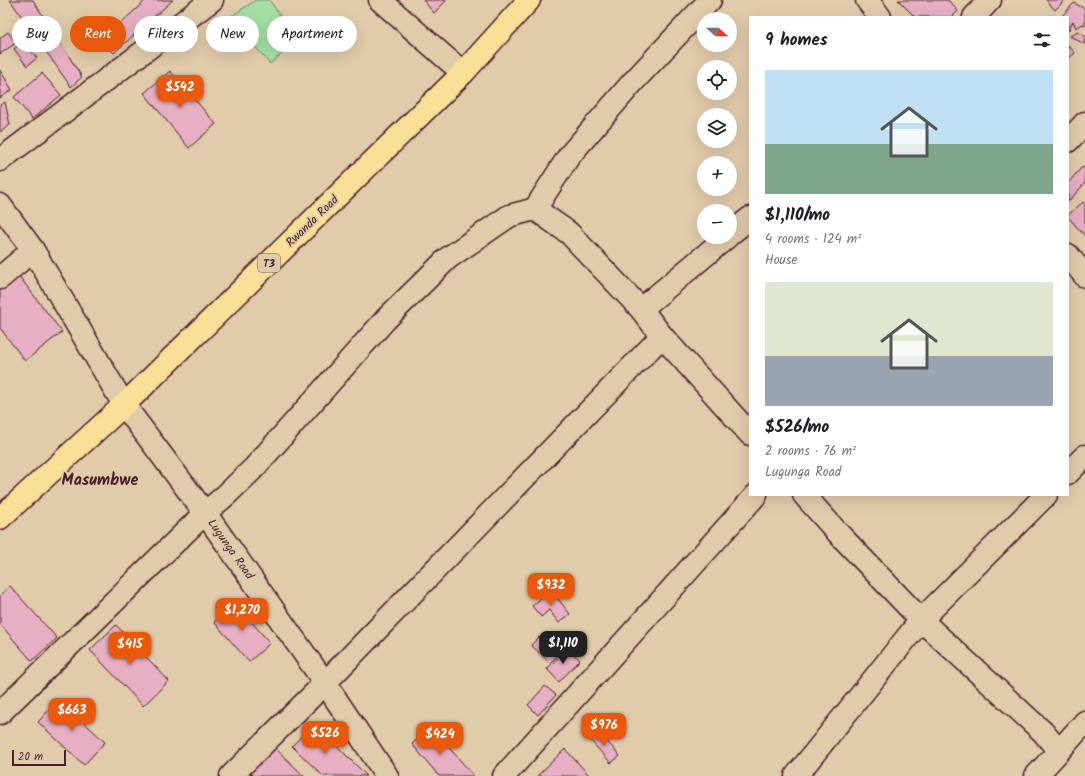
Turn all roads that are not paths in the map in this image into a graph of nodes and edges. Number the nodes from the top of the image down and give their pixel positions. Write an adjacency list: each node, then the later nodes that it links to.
1 (212, 0): 12 (street)
2 (380, 0): 9 (street)
3 (529, 0): 9 (highway, Rwanda Road / T3)
4 (710, 0): 14 (street)
5 (867, 0): 7 (street)
6 (990, 0): 8 (street)
7 (879, 16)
8 (975, 16)
9 (463, 73): 24 (highway, Rwanda Road / T3)
10 (1085, 123): 11 (street)
11 (1069, 140)
12 (0, 160)
13 (0, 205): 18 (street, Lugunga Road)
14 (535, 209): 22 (street); 31 (street)
15 (749, 219): 16 (street)
16 (737, 228)
17 (719, 244): 22 (street)
18 (33, 250): 21 (street); 24 (street, Lugunga Road)
19 (1069, 256): 20 (street)
20 (1085, 276)
21 (0, 278)
22 (641, 309): 23 (street)
23 (662, 336): 25 (street); 34 (street)
24 (124, 405): 31 (street, Lugunga Road); 32 (highway, Rwanda Road / T3)
25 (749, 433)
26 (1085, 456): 27 (street)
27 (1069, 472)
28 (755, 496): 40 (street)
29 (805, 496): 33 (street)
30 (1045, 496): 33 (street)
31 (205, 513): 34 (street, Lugunga Road); 35 (street)
32 (0, 518)
33 (922, 620): 37 (street); 41 (street)
34 (325, 684): 38 (street); 39 (street, Lugunga Road)
35 (0, 713)
36 (1085, 722): 37 (street)
37 (1058, 751): 42 (street)
38 (231, 776)
39 (387, 776)
40 (504, 776)
41 (796, 776)
42 (1036, 776)

